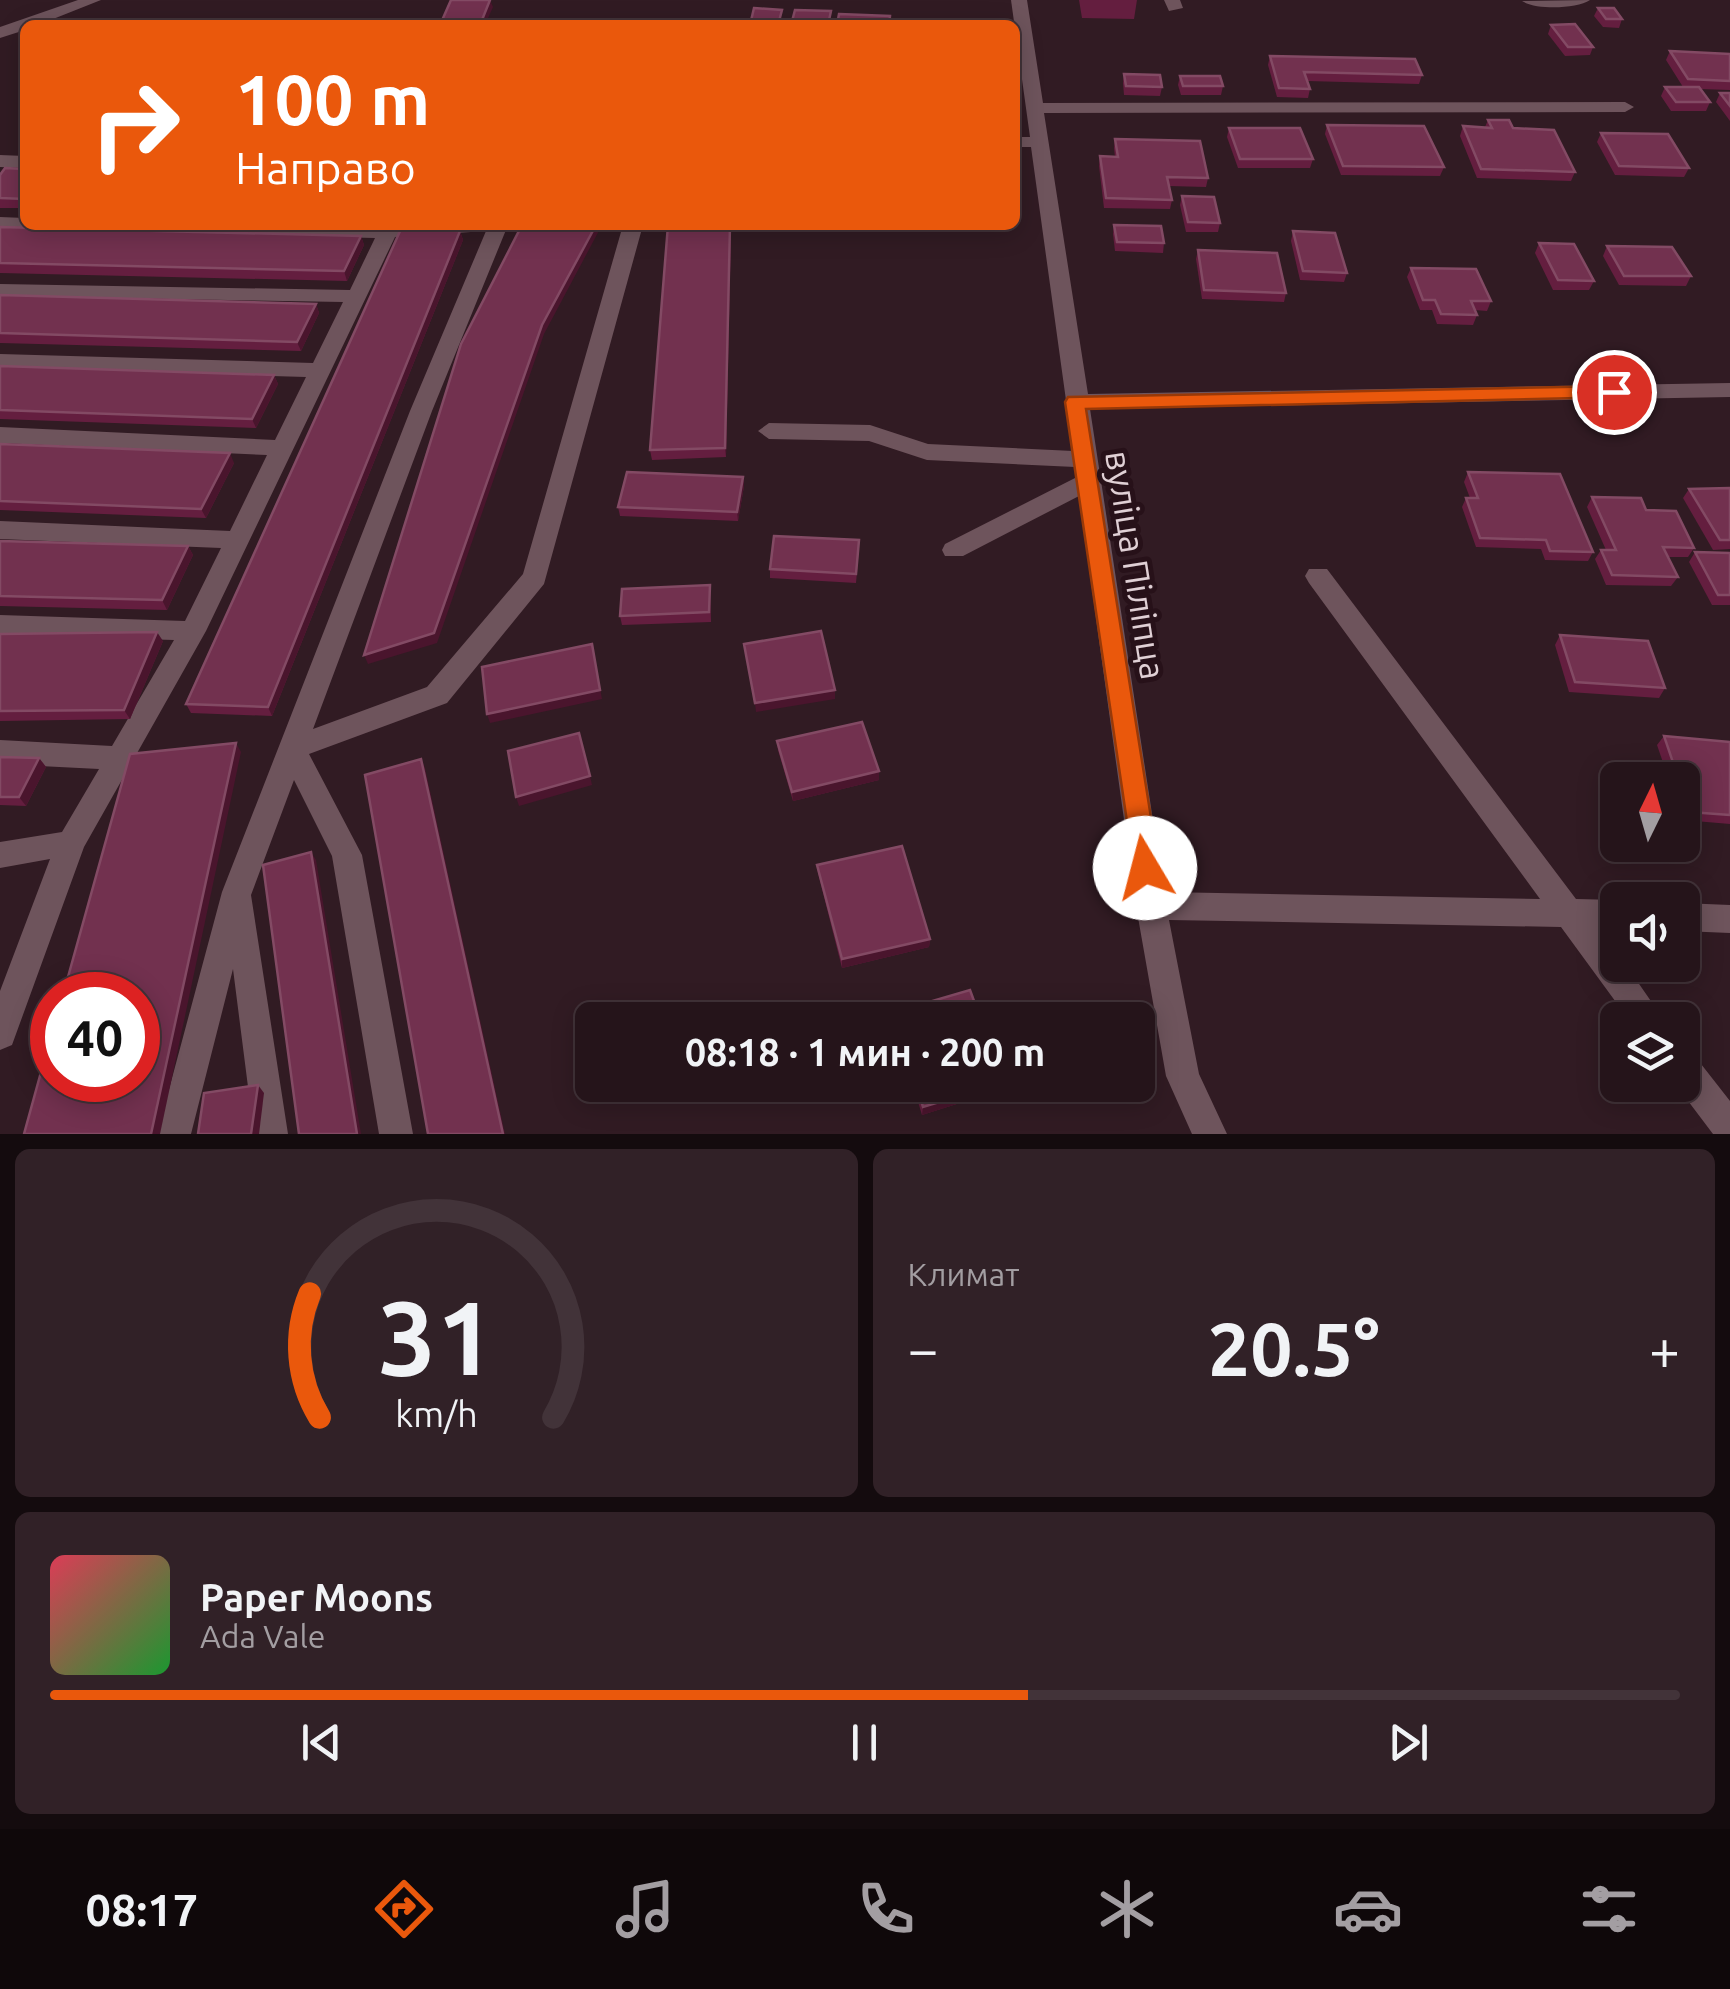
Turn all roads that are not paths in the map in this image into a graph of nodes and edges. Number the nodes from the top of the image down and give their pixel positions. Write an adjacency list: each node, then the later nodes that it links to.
1 (93, 0): 5 (street)
2 (1019, 0): 7 (street, вуліца Піліпца)
3 (1582, 0): 4 (street)
4 (1530, 1)
5 (37, 20)
6 (1626, 107): 7 (street)
7 (1034, 108): 9 (street, вуліца Піліпца)
8 (1020, 142): 9 (street)
9 (1042, 142): 20 (street, вуліца Піліпца)
10 (298, 230): 14 (street)
11 (417, 230): 14 (street)
12 (496, 230): 31 (street)
13 (632, 230): 31 (street)
14 (388, 232): 16 (street)
15 (0, 290): 16 (street)
16 (356, 296): 18 (street)
17 (0, 361): 18 (street)
18 (321, 370): 23 (street)
19 (1730, 390): 20 (street)
20 (1075, 402): 24 (street, вуліца Піліпца)
21 (770, 431): 24 (street)
22 (0, 435): 23 (street)
23 (282, 448): 26 (street)
24 (1085, 471): 27 (street); 37 (street, вуліца Піліпца)
25 (0, 530): 26 (street)
26 (238, 540): 30 (street)
27 (954, 550)
28 (1318, 576): 38 (street)
29 (0, 626): 30 (street)
30 (194, 631): 33 (street)
31 (292, 749): 36 (street); 48 (street)
32 (0, 752): 33 (street)
33 (120, 758): 34 (street)
34 (71, 843): 35 (street); 43 (street)
35 (0, 855)
36 (237, 892): 46 (street); 47 (street)
37 (1151, 906): 38 (street); 49 (street, вуліца Піліпца)
38 (1566, 912): 39 (street); 42 (street)
39 (1600, 913)
40 (1700, 918): 41 (street)
41 (1730, 919)
42 (1634, 1002)
43 (0, 1034)
44 (1700, 1089): 45 (street)
45 (1730, 1128)
46 (174, 1134)
47 (271, 1134)
48 (396, 1134)
49 (1210, 1134)

